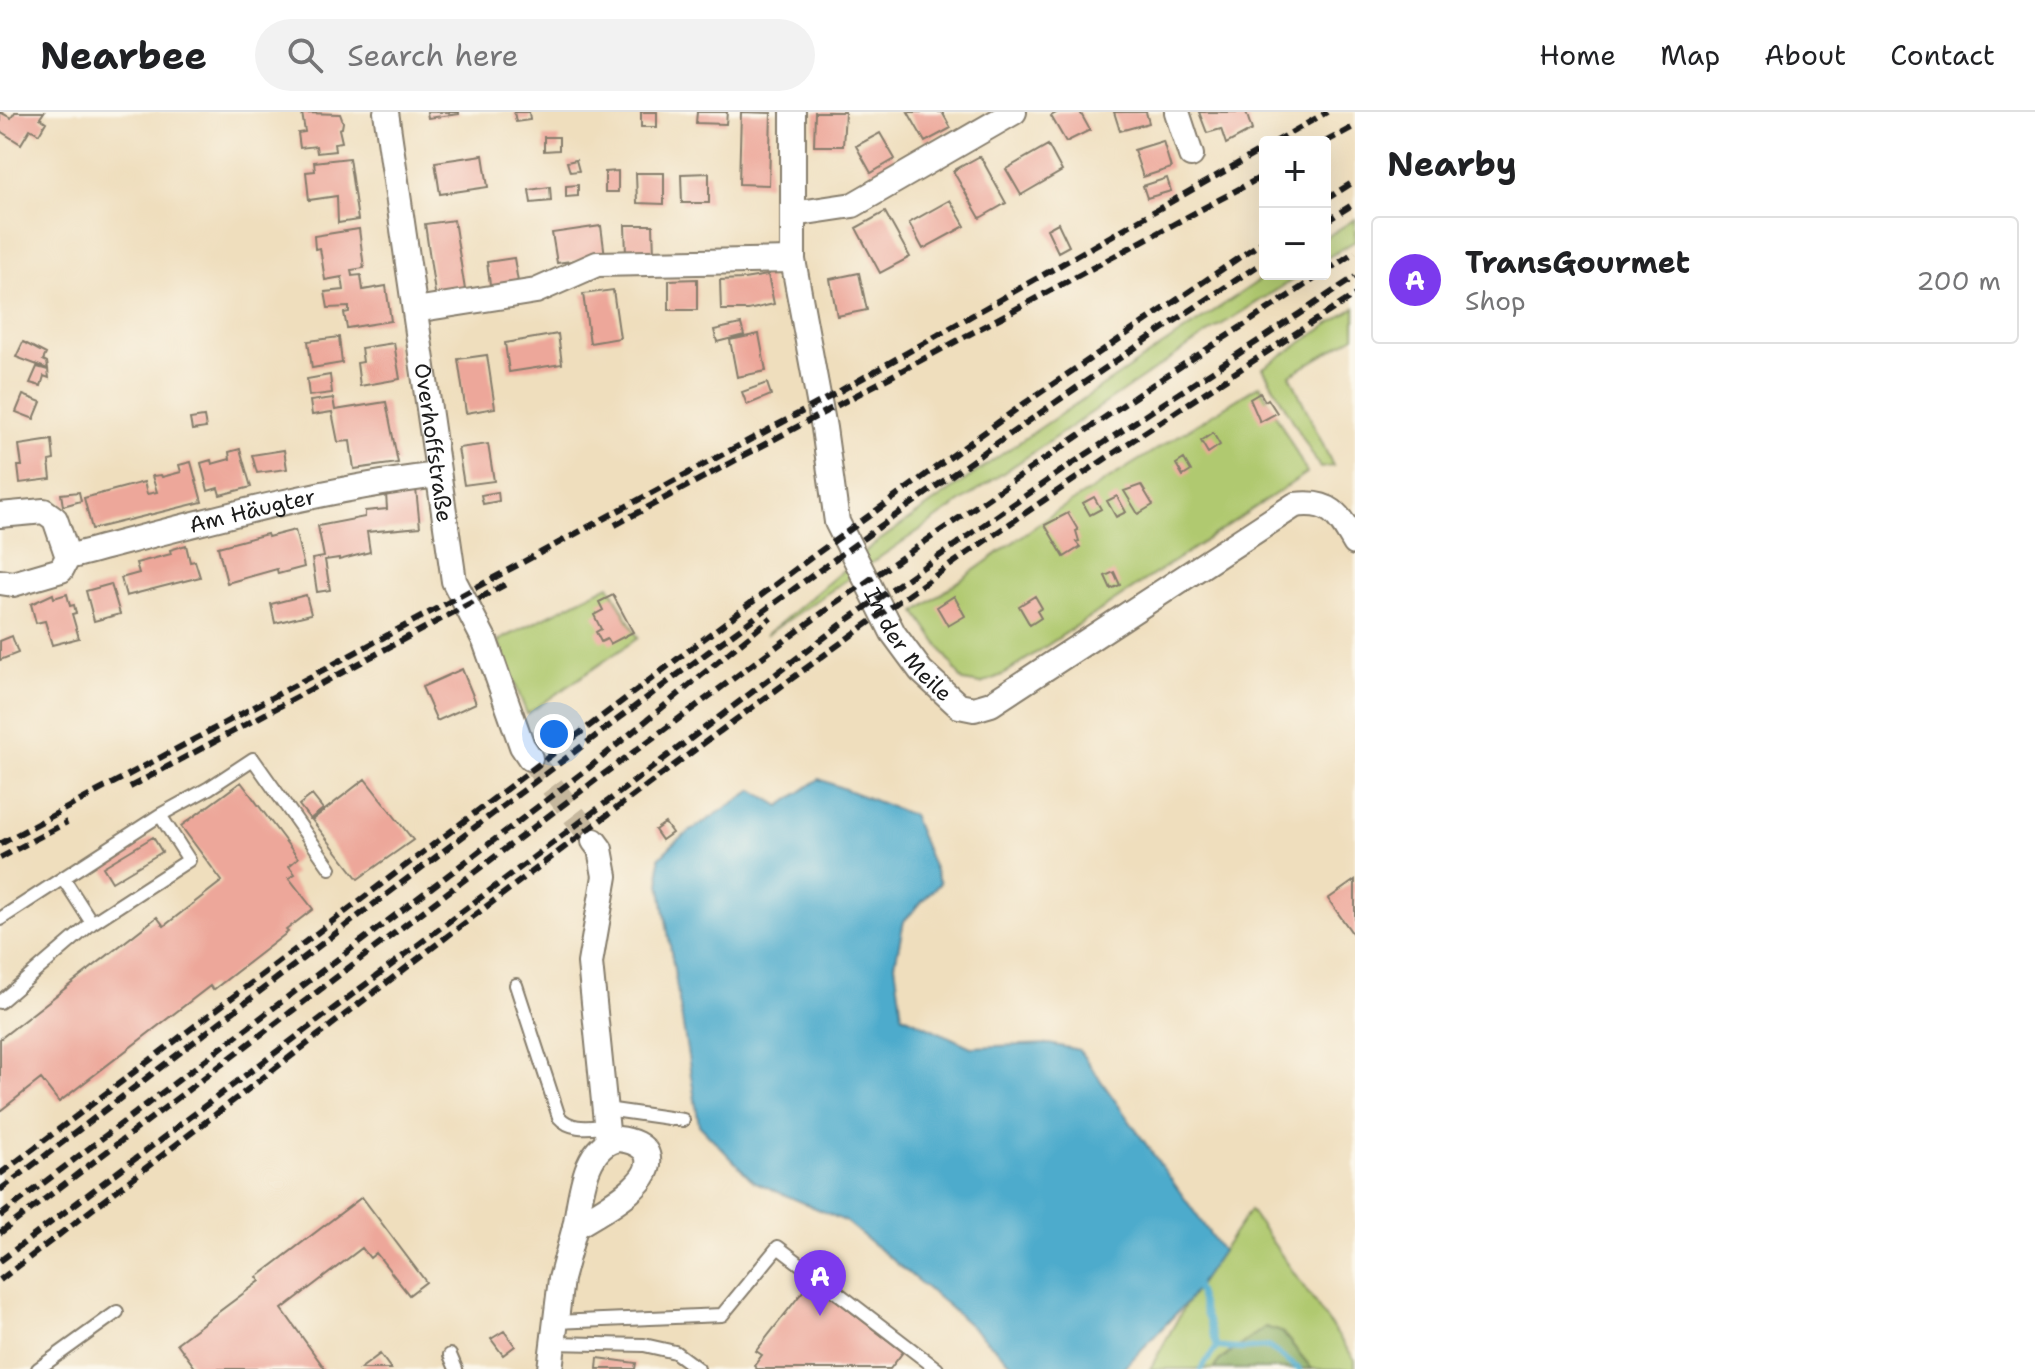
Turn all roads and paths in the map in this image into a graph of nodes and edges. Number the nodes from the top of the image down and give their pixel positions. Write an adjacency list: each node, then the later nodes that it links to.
1 (386, 112): 8 (street, Overhoffstraße)
2 (793, 112): 6 (street, In der Meile)
3 (1014, 112): 6 (street)
4 (1177, 112): 5 (street)
5 (1191, 155)
6 (793, 214): 7 (street, In der Meile)
7 (793, 260): 8 (street); 11 (street, In der Meile)
8 (415, 310): 9 (street, Overhoffstraße)
9 (438, 475): 12 (street, Am Häugter); 14 (street, Overhoffstraße)
10 (0, 515): 12 (street)
11 (1355, 543)
12 (68, 557): 13 (street, Am Häugter)
13 (0, 582)
14 (530, 758)
15 (160, 815): 17 (lane); 18 (lane); 20 (lane)
16 (594, 841): 24 (street)
17 (330, 868)
18 (63, 878): 19 (lane); 20 (lane)
19 (0, 919)
20 (92, 923): 22 (lane)
21 (516, 985): 24 (lane)
22 (0, 1002)
23 (683, 1120): 24 (lane)
24 (607, 1125): 25 (street); 25 (street)
25 (575, 1227): 27 (street)
26 (117, 1312): 29 (lane)
27 (554, 1332): 31 (street); 32 (lane); 33 (lane)
28 (450, 1355): 30 (lane)
29 (38, 1369)
30 (456, 1369)
31 (550, 1369)
32 (698, 1369)
33 (937, 1369)

